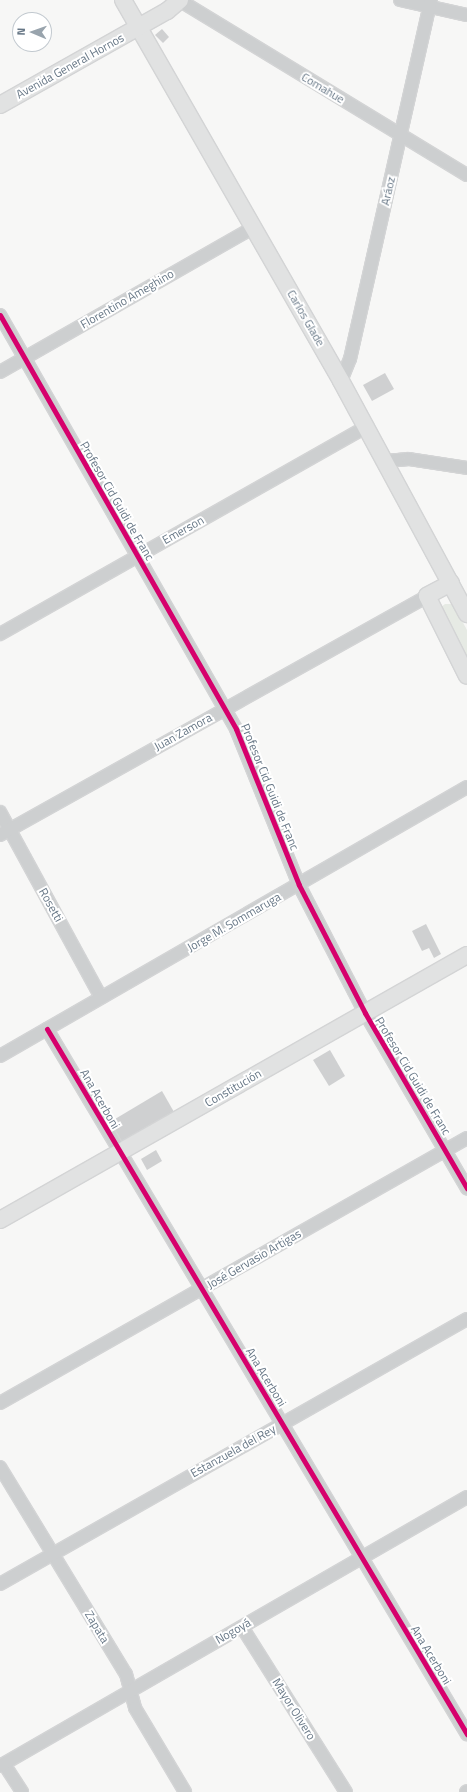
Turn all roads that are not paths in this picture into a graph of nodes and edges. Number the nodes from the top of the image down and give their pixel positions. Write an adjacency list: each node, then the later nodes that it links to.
1 (124, 0): 6 (street, Carlos Glade)
2 (180, 0): 6 (street, Avenida General Hornos); 8 (street, Comahue)
3 (400, 0): 4 (street)
4 (431, 3): 5 (street); 8 (street, Aráoz)
5 (467, 14)
6 (139, 27): 7 (street, Avenida General Hornos); 10 (street, Carlos Glade)
7 (0, 105)
8 (400, 135): 9 (street, Comahue); 14 (street, Aráoz)
9 (467, 175)
10 (254, 227): 12 (street, Florentino Ameghino); 14 (street, Carlos Glade)
11 (0, 315): 12 (street, Profesor Cid Guidi de Franc)
12 (24, 358): 13 (street, Florentino Ameghino); 18 (street, Profesor Cid Guidi de Franc)
13 (0, 372)
14 (341, 381): 15 (street, Carlos Glade)
15 (367, 426): 16 (street, Carlos Glade); 18 (street, Emerson)
16 (386, 461): 17 (street); 19 (street, Carlos Glade)
17 (467, 468)
18 (138, 556): 22 (street, Emerson); 24 (street, Profesor Cid Guidi de Franc)
19 (451, 583): 20 (street, Juan Zamora); 21 (street, Carlos Glade)
20 (427, 596): 23 (street); 24 (street, Juan Zamora)
21 (467, 614)
22 (0, 634)
23 (467, 676)
24 (225, 709): 27 (street, Juan Zamora); 28 (street, Profesor Cid Guidi de Franc)
25 (467, 787): 28 (street, Jorge M. Sommaruga)
26 (0, 812): 27 (street, Rosetti)
27 (5, 832): 30 (street, Rosetti)
28 (299, 885): 30 (street, Jorge M. Sommaruga); 31 (street, Profesor Cid Guidi de Franc)
29 (467, 955): 31 (street, Constitución)
30 (101, 998): 32 (street, Jorge M. Sommaruga)
31 (365, 1013): 35 (street, Profesor Cid Guidi de Franc); 36 (street, Constitución)
32 (47, 1029): 33 (street, Jorge M. Sommaruga); 36 (street, Ana Acerboni)
33 (0, 1056)
34 (467, 1138): 35 (street, José Gervasio Artigas)
35 (446, 1150): 37 (street, Profesor Cid Guidi de Franc); 39 (street, José Gervasio Artigas)
36 (120, 1153): 38 (street, Constitución); 39 (street, Ana Acerboni)
37 (467, 1188)
38 (0, 1220)
39 (202, 1289): 41 (street, José Gervasio Artigas); 42 (street, Ana Acerboni)
40 (467, 1319): 42 (street, Estanzuela del Rey)
41 (0, 1403)
42 (282, 1424): 45 (street, Estanzuela del Rey); 46 (street, Ana Acerboni)
43 (0, 1466): 45 (street, Zapata)
44 (467, 1497): 46 (street, Nogoyá)
45 (52, 1553): 47 (street, Estanzuela del Rey); 49 (street, Zapata)
46 (361, 1557): 48 (street, Nogoyá); 50 (street, Ana Acerboni)
47 (0, 1584)
48 (242, 1627): 49 (street, Nogoyá); 54 (street, Mayor Olivero)
49 (131, 1689): 51 (street, Nogoyá); 53 (street, Zapata)
50 (467, 1734)
51 (2, 1765): 52 (street)
52 (22, 1792)
53 (185, 1792)
54 (346, 1792)

